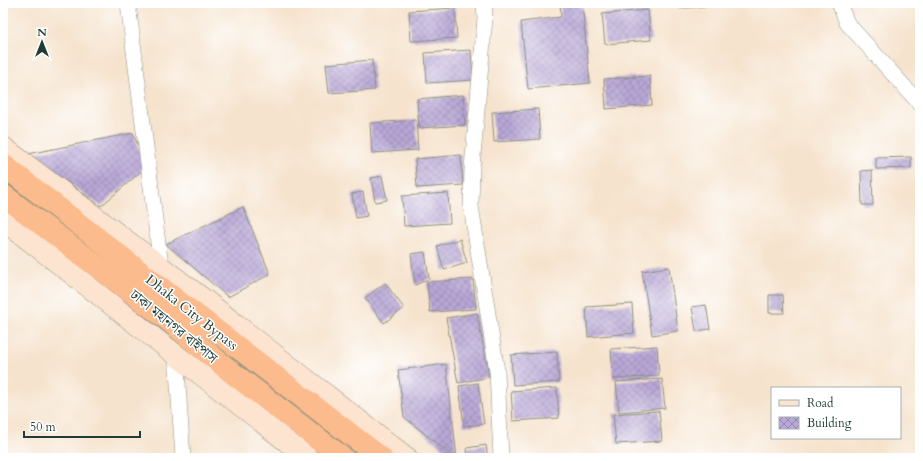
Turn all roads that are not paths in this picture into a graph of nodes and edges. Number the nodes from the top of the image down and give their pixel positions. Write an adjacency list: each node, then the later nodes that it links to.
1 (128, 3): 9 (street)
2 (484, 3): 16 (street)
3 (839, 3): 4 (street)
4 (920, 104)
5 (3, 147): 9 (main road)
6 (3, 165): 14 (highway, Dhaka City Bypass)
7 (3, 195): 13 (highway, ঢাকা মহানগর বাইপাস)
8 (3, 220): 10 (main road)
9 (161, 267): 15 (main road)
10 (176, 355): 11 (street); 12 (main road)
11 (183, 458)
12 (308, 458)
13 (343, 458)
14 (381, 458)
15 (407, 458)
16 (501, 458)

